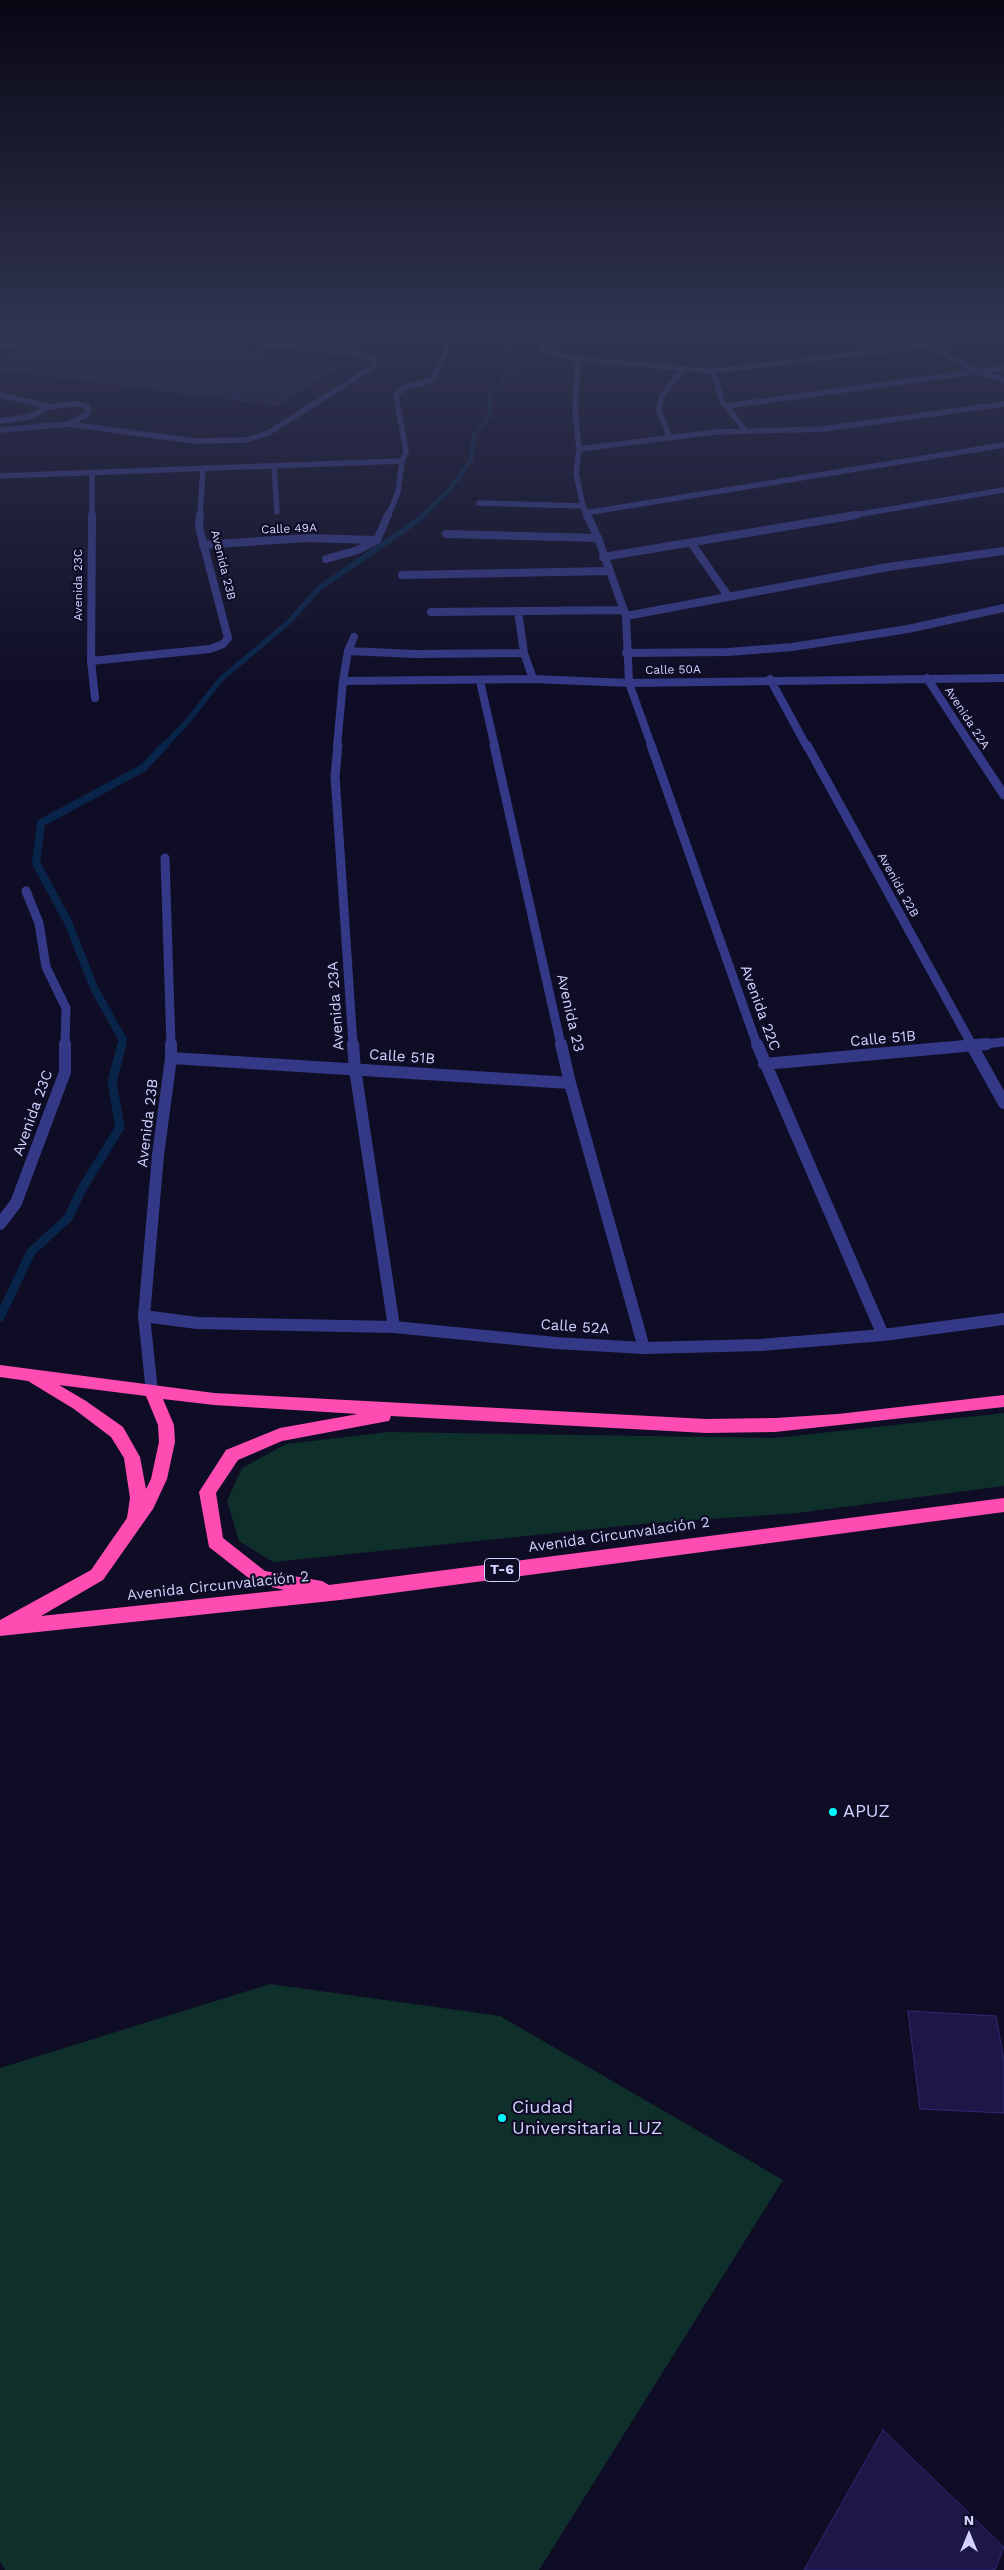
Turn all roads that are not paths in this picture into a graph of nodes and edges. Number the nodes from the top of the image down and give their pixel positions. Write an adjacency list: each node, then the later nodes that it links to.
1 (404, 457): 4 (street)
2 (578, 457): 11 (street)
3 (927, 457): 11 (street)
4 (402, 461): 5 (street); 15 (street)
5 (274, 466): 6 (street); 12 (street)
6 (203, 469): 7 (street); 17 (street, Avenida 23B)
7 (92, 473): 8 (street); 32 (street, Avenida 23C)
8 (0, 476)
9 (1004, 490): 16 (street)
10 (479, 503): 11 (street)
11 (584, 510): 14 (street)
12 (277, 512)
13 (446, 534): 14 (street)
14 (598, 538): 19 (street)
15 (377, 540): 17 (street, Calle 49A); 20 (street)
16 (692, 544): 19 (street); 23 (street)
17 (203, 545): 32 (street, Avenida 23B)
18 (1004, 551): 23 (street)
19 (603, 557): 21 (street)
20 (326, 559)
21 (610, 572): 22 (street); 27 (street)
22 (402, 575)
23 (728, 596): 27 (street)
24 (1004, 608): 31 (street)
25 (518, 611): 26 (street); 27 (street); 30 (street)
26 (431, 612)
27 (625, 613): 31 (street, Avenida 22C)
28 (354, 637): 29 (street, Avenida 23A)
29 (348, 651): 30 (street); 37 (street, Avenida 23A)
30 (524, 653): 35 (street)
31 (626, 653): 39 (street, Avenida 22C)
32 (91, 661): 40 (street, Avenida 23C)
33 (927, 678): 34 (street, Calle 50A); 36 (street, Calle 50A); 41 (street, Avenida 22A)
34 (1004, 678)
35 (533, 679): 38 (street, Calle 50A); 39 (street, Calle 50A)
36 (770, 680): 39 (street, Calle 50A); 45 (street, Avenida 22B)
37 (343, 681): 38 (street, Calle 50A); 48 (street, Avenida 23A)
38 (480, 681): 49 (street, Avenida 23)
39 (629, 682): 47 (street, Avenida 22C)
40 (95, 698)
41 (1004, 795)
42 (165, 858): 46 (street, Avenida 23B)
43 (26, 891): 51 (street, Avenida 23C)
44 (1004, 1042): 45 (street, Calle 51B)
45 (972, 1046): 47 (street, Calle 51B); 50 (street, Avenida 22B)
46 (172, 1058): 48 (street, Calle 51B); 52 (street, Avenida 23B)
47 (764, 1064): 55 (street, Avenida 22C)
48 (355, 1069): 49 (street, Calle 51B); 54 (street, Avenida 23A)
49 (570, 1083): 56 (street, Avenida 23)
50 (1004, 1103)
51 (0, 1224)
52 (144, 1316): 54 (street, Calle 52A); 59 (street, Avenida 23B)
53 (1004, 1319): 55 (street, Calle 52A)
54 (394, 1327): 56 (street, Calle 52A)
55 (883, 1335): 56 (street, Calle 52A)
56 (644, 1348)
57 (0, 1371): 58 (highway, T-6)
58 (28, 1375): 59 (highway, T-6); 63 (highway)
59 (152, 1392): 61 (highway, T-6); 63 (highway, T-6)
60 (1004, 1401): 61 (highway, T-6)
61 (407, 1412): 64 (highway, T-6)
62 (1004, 1505): 64 (highway, Avenida Circunvalación 2 / T-6)
63 (132, 1528): 65 (highway, T-6)
64 (340, 1592): 65 (highway, Avenida Circunvalación 2 / T-6)
65 (3, 1627)

